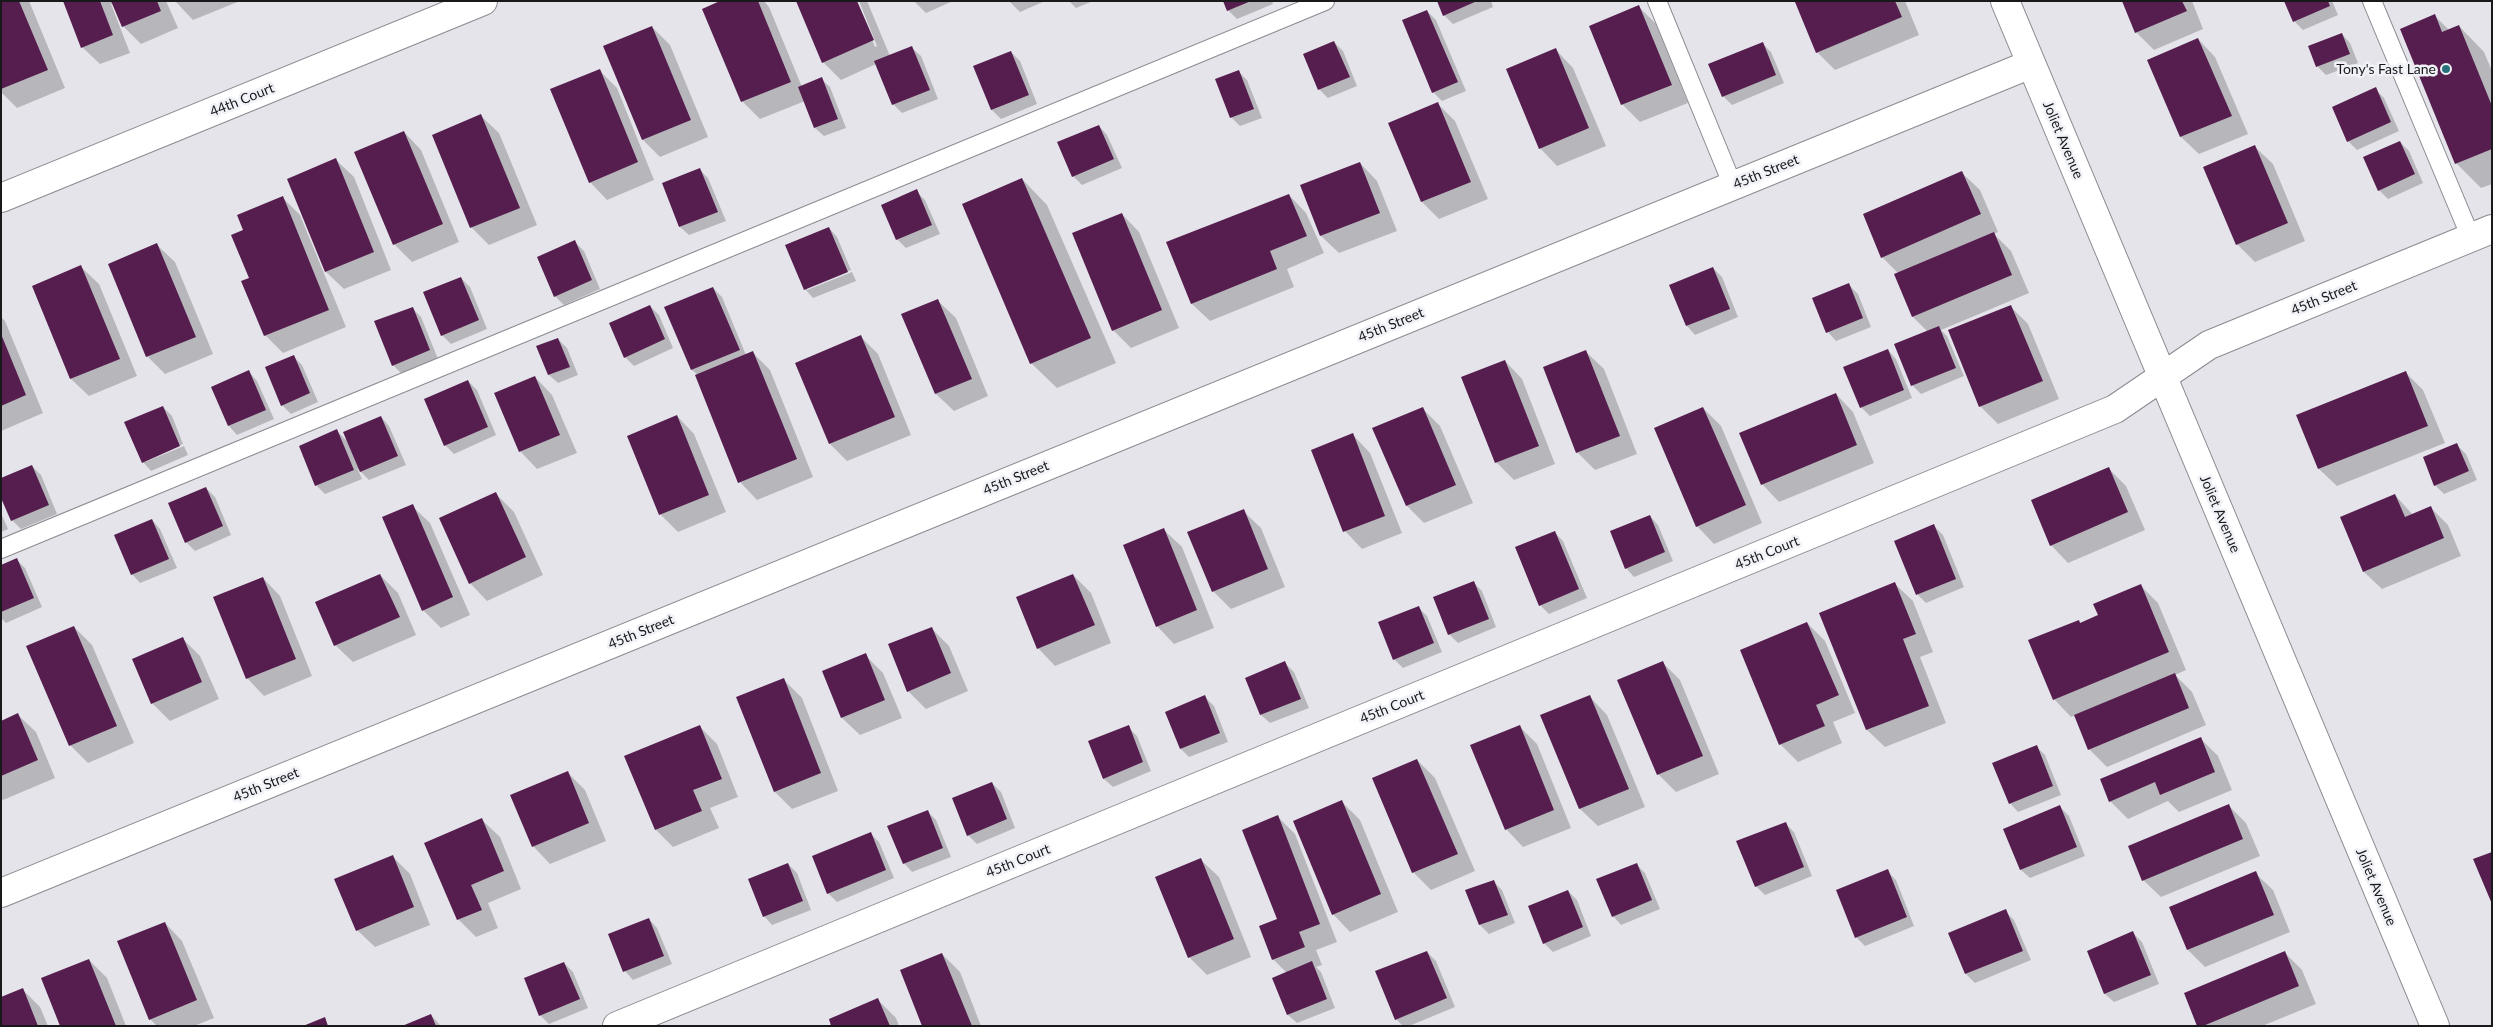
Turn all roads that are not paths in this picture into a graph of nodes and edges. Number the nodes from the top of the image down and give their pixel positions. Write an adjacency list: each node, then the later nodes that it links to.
1 (482, 1): 8 (street, 44th Court)
2 (1325, 1): 11 (lane)
3 (1657, 1): 7 (lane)
4 (2005, 1): 6 (street, Joliet Avenue)
5 (2372, 1): 9 (lane)
6 (2031, 64): 7 (street, 45th Street); 10 (street, Joliet Avenue)
7 (1733, 186): 12 (street, 45th Street)
8 (1, 198)
9 (2481, 233): 10 (street, 45th Street)
10 (2162, 377): 13 (street, 45th Court); 14 (street, Joliet Avenue)
11 (1, 549)
12 (1, 893)
13 (616, 1026)
14 (2435, 1026)

